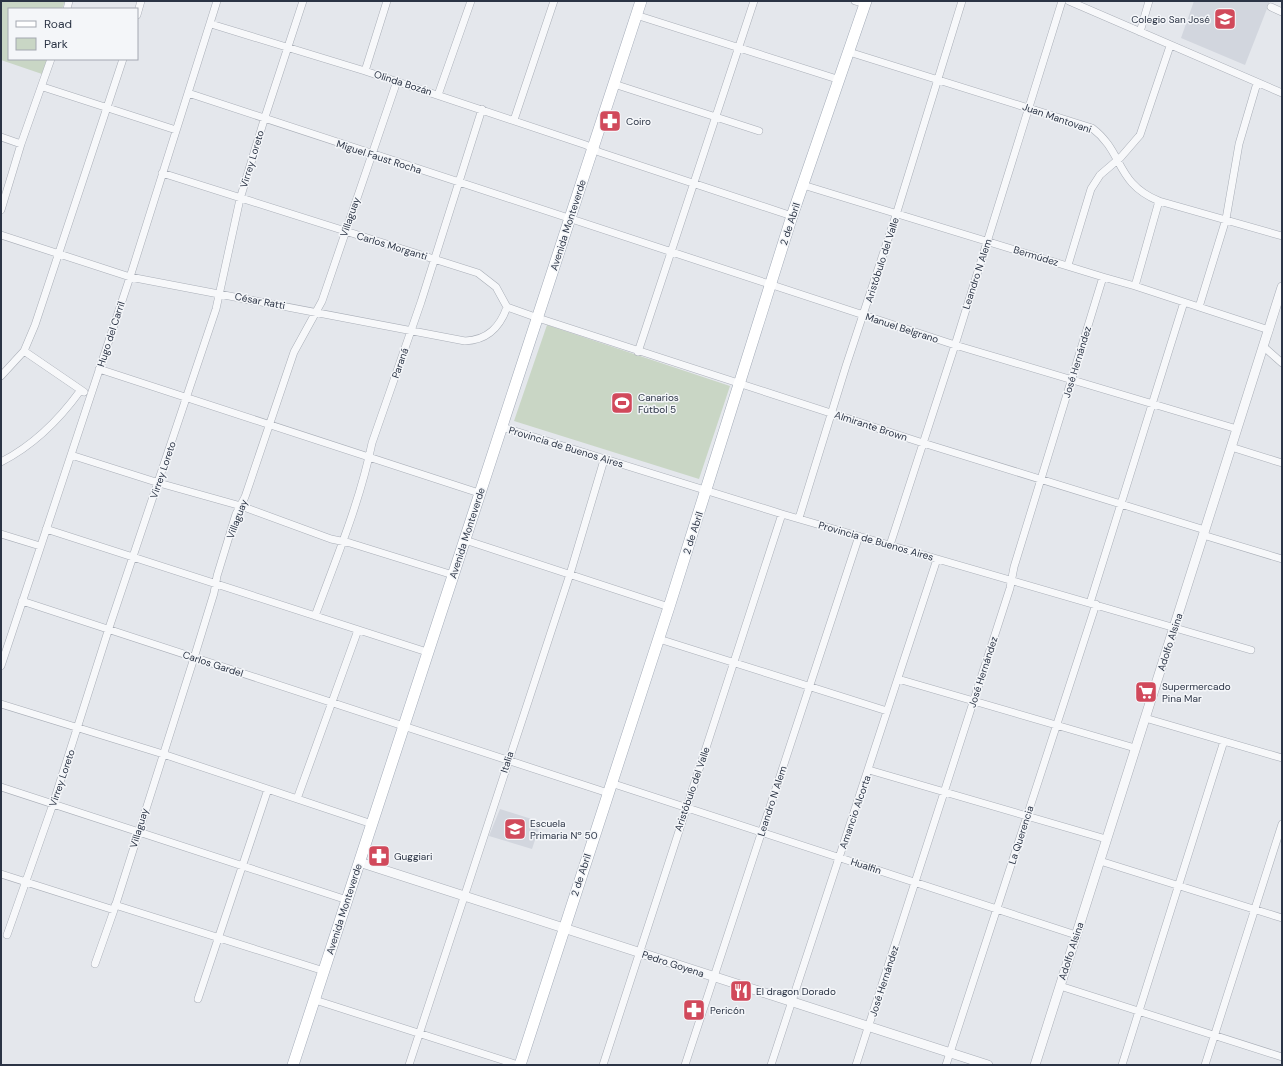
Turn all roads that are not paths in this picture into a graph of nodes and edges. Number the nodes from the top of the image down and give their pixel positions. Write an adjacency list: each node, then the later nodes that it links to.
1 (142, 1): 16 (street)
2 (217, 1): 19 (street, Hugo del Carril)
3 (303, 1): 23 (street, Virrey Loreto)
4 (387, 1): 27 (street)
5 (470, 1): 36 (street)
6 (554, 1): 42 (street)
7 (639, 1): 18 (main road, Avenida Monteverde)
8 (754, 1): 22 (street)
9 (962, 1): 29 (street, Aristóbulo del Valle)
10 (1062, 1): 37 (street, Leandro N Alem)
11 (1069, 1): 14 (street)
12 (1149, 1): 20 (street)
13 (862, 2): 24 (main road, 2 de Abril)
14 (1085, 4): 20 (street)
15 (1271, 7): 17 (street)
16 (138, 12)
17 (1282, 12)
18 (636, 15): 22 (street); 32 (main road, Avenida Monteverde)
19 (211, 24): 23 (street, Olinda Bozán); 34 (street, Hugo del Carril)
20 (1140, 32): 21 (street)
21 (1170, 46): 31 (street); 49 (street)
22 (739, 47): 28 (street); 40 (street)
23 (288, 48): 27 (street, Olinda Bozán); 41 (street, Virrey Loreto)
24 (849, 52): 28 (main road, 2 de Abril); 29 (street, Juan Mantovani)
25 (51, 60): 33 (street)
26 (123, 60): 38 (street)
27 (365, 71): 30 (street, Olinda Bozán)
28 (840, 80): 53 (main road, 2 de Abril)
29 (938, 80): 37 (street, Juan Mantovani); 57 (street, Aristóbulo del Valle)
30 (397, 81): 36 (street, Olinda Bozán); 48 (street, Villaguay)
31 (1257, 83): 35 (street); 60 (street)
32 (614, 84): 40 (street); 47 (main road, Avenida Monteverde)
33 (43, 86): 38 (street); 46 (street)
34 (188, 93): 41 (street, Miguel Faust Rocha); 43 (street, Hugo del Carril)
35 (1282, 93)
36 (438, 95): 39 (street, Olinda Bozán)
37 (1030, 108): 49 (street, Juan Mantovani); 64 (street, Leandro N Alem)
38 (107, 109): 43 (street); 66 (street)
39 (482, 109): 42 (street, Olinda Bozán); 51 (street, Paraná)
40 (716, 116): 44 (street); 52 (street)
41 (264, 120): 48 (street, Miguel Faust Rocha); 54 (street, Virrey Loreto)
42 (514, 120): 47 (street, Olinda Bozán)
43 (176, 130): 50 (street, Hugo del Carril)
44 (759, 131)
45 (1, 137): 46 (street)
46 (21, 144): 56 (street)
47 (593, 148): 52 (street); 59 (main road, Avenida Monteverde)
48 (372, 154): 51 (street, Miguel Faust Rocha); 61 (street, Villaguay)
49 (1117, 161): 55 (street, Juan Mantovani); 68 (street)
50 (162, 173): 54 (street, Carlos Morganti); 69 (street, Hugo del Carril)
51 (458, 183): 59 (street, Miguel Faust Rocha); 67 (street, Paraná)
52 (694, 184): 58 (street); 65 (street)
53 (803, 185): 57 (street, Bermúdez); 58 (main road, 2 de Abril)
54 (240, 199): 61 (street, Carlos Morganti); 74 (street, Virrey Loreto)
55 (1159, 201): 60 (street, Juan Mantovani); 72 (street)
56 (1, 210)
57 (896, 215): 64 (street, Bermúdez); 79 (street, Aristóbulo del Valle)
58 (792, 216): 71 (main road, 2 de Abril)
59 (570, 218): 65 (street, Manuel Belgrano); 80 (main road, Avenida Monteverde)
60 (1226, 219): 63 (street, Juan Mantovani); 77 (street)
61 (345, 232): 67 (street, Carlos Morganti); 78 (street, Villaguay)
62 (1, 235): 66 (street, César Ratti)
63 (1282, 236)
64 (988, 242): 68 (street, Bermúdez); 83 (street, Leandro N Alem)
65 (672, 252): 71 (street, Manuel Belgrano); 86 (street)
66 (60, 254): 69 (street, César Ratti); 85 (street)
67 (434, 259): 76 (street, Carlos Morganti); 82 (street, Paraná)
68 (1068, 266): 70 (street, Bermúdez)
69 (130, 276): 74 (street, César Ratti); 88 (street, Hugo del Carril)
70 (1103, 277): 72 (street, Bermúdez); 90 (street, José Hernández)
71 (771, 285): 79 (street, Manuel Belgrano); 91 (main road, 2 de Abril)
72 (1135, 286): 75 (street, Bermúdez)
73 (1282, 287): 81 (street, Adolfo Alsina)
74 (220, 293): 78 (street, César Ratti); 94 (street, Virrey Loreto)
75 (1184, 302): 77 (street, Bermúdez); 95 (street, La Querencia)
76 (507, 307): 80 (street); 82 (street, César Ratti)
77 (1199, 307): 81 (street, Bermúdez)
78 (317, 312): 82 (street, César Ratti); 97 (street, Villaguay)
79 (864, 315): 83 (street, Manuel Belgrano); 96 (street, Aristóbulo del Valle)
80 (538, 318): 86 (street, Almirante Brown); 98 (main road, Avenida Monteverde)
81 (1269, 330): 84 (street, Adolfo Alsina)
82 (411, 332): 103 (street, Paraná)
83 (955, 345): 90 (street, Manuel Belgrano); 100 (street, Leandro N Alem)
84 (1264, 347): 87 (street); 99 (street, Adolfo Alsina)
85 (24, 351): 89 (street); 92 (street)
86 (638, 352): 91 (street, Almirante Brown)
87 (1282, 363)
88 (99, 369): 93 (street, Hugo del Carril); 94 (street)
89 (1, 376)
90 (1071, 380): 95 (street, Manuel Belgrano); 107 (street, José Hernández)
91 (741, 385): 96 (street, Almirante Brown); 109 (main road, 2 de Abril)
92 (80, 391): 93 (street); 105 (street)
93 (90, 394): 102 (street, Hugo del Carril)
94 (187, 397): 97 (street); 108 (street, Virrey Loreto)
95 (1152, 404): 99 (street, Manuel Belgrano); 111 (street, La Querencia)
96 (831, 413): 100 (street, Almirante Brown); 114 (street, Aristóbulo del Valle)
97 (269, 425): 103 (street); 112 (street, Villaguay)
98 (502, 427): 104 (street, Provincia de Buenos Aires); 110 (main road, Avenida Monteverde)
99 (1237, 428): 101 (street, Adolfo Alsina)
100 (923, 443): 107 (street, Almirante Brown); 121 (street, Leandro N Alem)
101 (1231, 447): 106 (street); 116 (street, Adolfo Alsina)
102 (70, 455): 108 (street); 115 (street, Hugo del Carril)
103 (369, 458): 110 (street); 120 (street, Paraná)
104 (604, 460): 109 (street, Provincia de Buenos Aires); 126 (street, Italia)
105 (1, 462)
106 (1282, 463)
107 (1042, 479): 111 (street, Almirante Brown); 128 (street, José Hernández)
108 (159, 483): 112 (street); 123 (street, Virrey Loreto)
109 (706, 491): 113 (street, Provincia de Buenos Aires); 132 (main road, 2 de Abril)
110 (479, 493): 119 (main road, Avenida Monteverde)
111 (1122, 504): 116 (street, Almirante Brown); 131 (street, La Querencia)
112 (241, 506): 120 (street); 129 (street, Villaguay)
113 (782, 514): 114 (street, Provincia de Buenos Aires); 141 (street, Aristóbulo del Valle)
114 (799, 518): 118 (street, Provincia de Buenos Aires)
115 (46, 530): 122 (street, Hugo del Carril); 123 (street)
116 (1204, 532): 125 (street, Almirante Brown); 134 (street, Adolfo Alsina)
117 (1, 534): 122 (street)
118 (859, 536): 121 (street, Provincia de Buenos Aires); 144 (street, Leandro N Alem)
119 (465, 540): 126 (street); 127 (main road, Avenida Monteverde)
120 (342, 541): 127 (street); 133 (street, Paraná)
121 (890, 545): 124 (street, Provincia de Buenos Aires)
122 (40, 546): 130 (street, Hugo del Carril)
123 (133, 557): 129 (street); 135 (street, Virrey Loreto)
124 (937, 559): 128 (street, Provincia de Buenos Aires); 143 (street, Amancio Alcorta)
125 (1282, 559)
126 (570, 574): 132 (street); 157 (street, Italia)
127 (453, 575): 139 (main road, Avenida Monteverde)
128 (1012, 580): 131 (street, Provincia de Buenos Aires); 146 (street, José Hernández)
129 (215, 585): 133 (street); 140 (street, Villaguay)
130 (22, 601): 135 (street, Carlos Gardel); 142 (street, Hugo del Carril)
131 (1093, 603): 134 (street, Provincia de Buenos Aires); 150 (street, La Querencia)
132 (669, 607): 137 (main road, 2 de Abril)
133 (315, 616): 136 (street)
134 (1175, 627): 138 (street, Provincia de Buenos Aires); 149 (street, Adolfo Alsina)
135 (109, 628): 140 (street, Carlos Gardel); 151 (street, Virrey Loreto)
136 (358, 630): 139 (street); 145 (street)
137 (659, 639): 141 (street); 160 (main road, 2 de Abril)
138 (1251, 650)
139 (428, 652): 152 (main road, Avenida Monteverde)
140 (194, 658): 145 (street, Carlos Gardel); 155 (street, Villaguay)
141 (734, 663): 144 (street); 165 (street, Aristóbulo del Valle)
142 (1, 666)
143 (898, 679): 146 (street); 148 (street, Amancio Alcorta)
144 (809, 686): 148 (street); 170 (street, Leandro N Alem)
145 (332, 701): 152 (street, Carlos Gardel); 163 (street)
146 (974, 702): 150 (street); 162 (street, José Hernández)
147 (1, 704): 151 (street)
148 (887, 711): 158 (street, Amancio Alcorta)
149 (1145, 718): 153 (street); 154 (street, Adolfo Alsina)
150 (1056, 725): 154 (street); 166 (street, La Querencia)
151 (78, 727): 155 (street); 164 (street, Virrey Loreto)
152 (404, 727): 157 (street, Hualfin); 167 (main road, Avenida Monteverde)
153 (1224, 741): 156 (street); 179 (street)
154 (1135, 748): 171 (street, Adolfo Alsina)
155 (163, 754): 161 (street); 169 (street, Villaguay)
156 (1282, 758)
157 (508, 761): 160 (street, Hualfin); 180 (street, Italia)
158 (869, 770): 162 (street); 172 (street, Amancio Alcorta)
159 (1, 787): 164 (street)
160 (609, 788): 165 (street, Hualfin); 186 (main road, 2 de Abril)
161 (268, 789): 163 (street); 175 (street)
162 (945, 792): 166 (street); 178 (street, José Hernández)
163 (297, 799): 167 (street)
164 (53, 804): 169 (street); 177 (street, Virrey Loreto)
165 (686, 807): 170 (street, Hualfin); 190 (street, Aristóbulo del Valle)
166 (1028, 816): 171 (street); 183 (street, La Querencia)
167 (372, 824): 174 (main road, Avenida Monteverde)
168 (1282, 824): 184 (street)
169 (138, 832): 175 (street); 182 (street, Villaguay)
170 (762, 832): 172 (street, Hualfin); 193 (street, Leandro N Alem)
171 (1106, 839): 173 (street, Adolfo Alsina)
172 (840, 857): 178 (street, Hualfin); 197 (street, Amancio Alcorta)
173 (1100, 860): 179 (street); 188 (street, Adolfo Alsina)
174 (359, 862): 180 (street, Pedro Goyena); 181 (main road, Avenida Monteverde)
175 (242, 866): 181 (street); 189 (street)
176 (1, 874): 177 (street)
177 (26, 881): 182 (street); 187 (street, Virrey Loreto)
178 (916, 882): 183 (street, Hualfin); 199 (street, José Hernández)
179 (1179, 886): 184 (street); 198 (street)
180 (463, 896): 186 (street, Pedro Goyena); 200 (street, Italia)
181 (347, 900): 192 (main road, Avenida Monteverde)
182 (115, 907): 189 (street); 191 (street, Villaguay)
183 (997, 908): 188 (street, Hualfin); 202 (street, La Querencia)
184 (1255, 909): 185 (street); 201 (street)
185 (1282, 918)
186 (564, 929): 190 (street, Pedro Goyena); 206 (main road, 2 de Abril)
187 (7, 934)
188 (1076, 934): 194 (street, Adolfo Alsina)
189 (220, 937): 192 (street); 195 (street)
190 (640, 953): 193 (street, Pedro Goyena); 207 (street, Aristóbulo del Valle)
191 (95, 964)
192 (324, 971): 196 (main road, Avenida Monteverde)
193 (714, 977): 197 (street, Pedro Goyena); 208 (street, Leandro N Alem)
194 (1060, 986): 198 (street); 213 (street, Adolfo Alsina)
195 (198, 1000)
196 (315, 1000): 200 (street); 204 (main road, Avenida Monteverde)
197 (791, 1003): 199 (street, Pedro Goyena); 209 (street, Amancio Alcorta)
198 (1139, 1010): 201 (street); 214 (street)
199 (869, 1027): 202 (street, Pedro Goyena); 210 (street, José Hernández)
200 (420, 1033): 205 (street, Italia); 206 (street)
201 (1214, 1035): 203 (street); 215 (street)
202 (950, 1053): 211 (street, La Querencia); 212 (street, Pedro Goyena)
203 (1282, 1057)
204 (293, 1065)
205 (409, 1065)
206 (519, 1065)
207 (603, 1065)
208 (685, 1065)
209 (771, 1065)
210 (856, 1065)
211 (946, 1065)
212 (988, 1065)
213 (1035, 1065)
214 (1122, 1065)
215 (1205, 1065)

